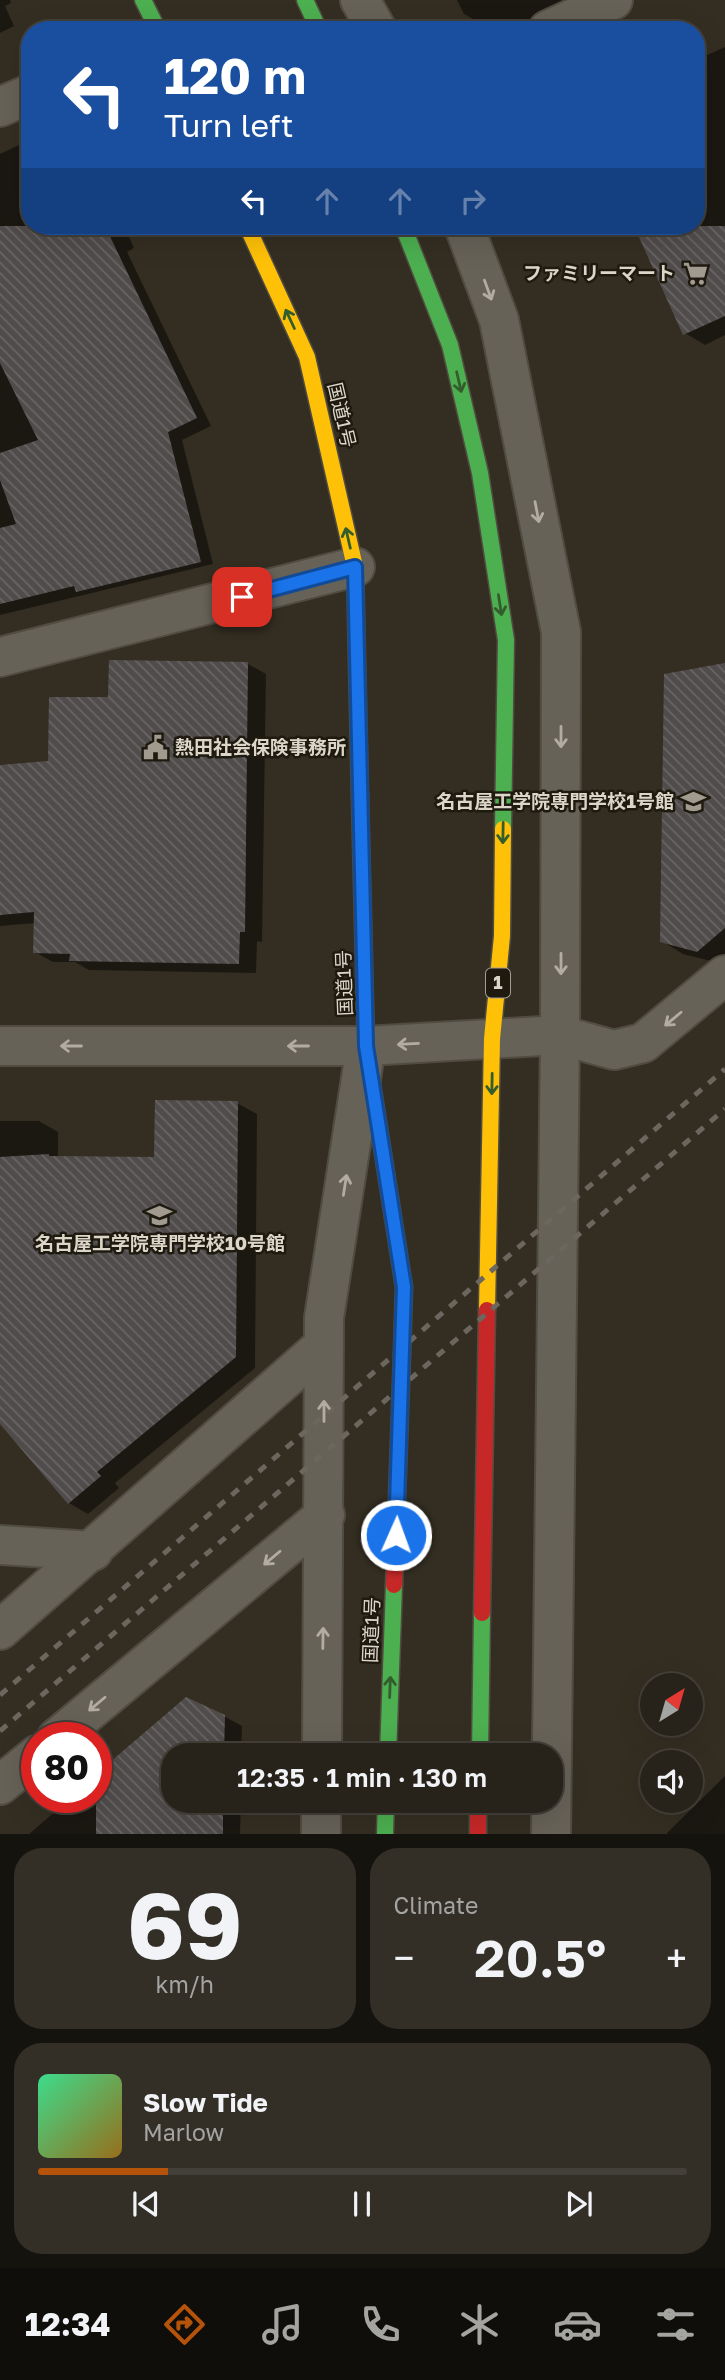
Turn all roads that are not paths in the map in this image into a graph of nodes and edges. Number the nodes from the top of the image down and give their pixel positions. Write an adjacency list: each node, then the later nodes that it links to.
1 (143, 0): 5 (highway)
2 (305, 0): 6 (highway)
3 (360, 0): 7 (street)
4 (612, 0): 8 (street)
5 (154, 21)
6 (314, 21)
7 (372, 21)
8 (567, 21)
9 (21, 98): 10 (street)
10 (0, 107)
11 (251, 235): 14 (highway, 国道1号, one-way to 11)
12 (407, 235): 18 (highway, 1, one-way to 18)
13 (467, 235): 17 (street, one-way to 17)
14 (355, 567): 15 (street); 20 (highway, 国道1号)
15 (0, 657)
16 (725, 975): 17 (street, one-way to 17)
17 (560, 1035): 18 (street); 38 (street)
18 (492, 1039): 20 (street, one-way to 20); 29 (highway, 1, one-way to 29)
19 (0, 1046): 20 (street, one-way to 19)
20 (366, 1046): 21 (street, one-way to 20); 28 (highway, 国道1号, one-way to 20)
21 (324, 1345): 22 (street, one-way to 21); 24 (street)
22 (325, 1515): 26 (street, one-way to 26); 27 (street, one-way to 22)
23 (0, 1545): 24 (street)
24 (93, 1551): 25 (street)
25 (0, 1630)
26 (76, 1722)
27 (322, 1743)
28 (388, 1743)
29 (480, 1743)
30 (21, 1768): 31 (street)
31 (0, 1785)
32 (321, 1813): 35 (street)
33 (386, 1813): 36 (highway)
34 (478, 1813): 37 (highway)
35 (321, 1834)
36 (385, 1834)
37 (478, 1834)
38 (551, 1834)

